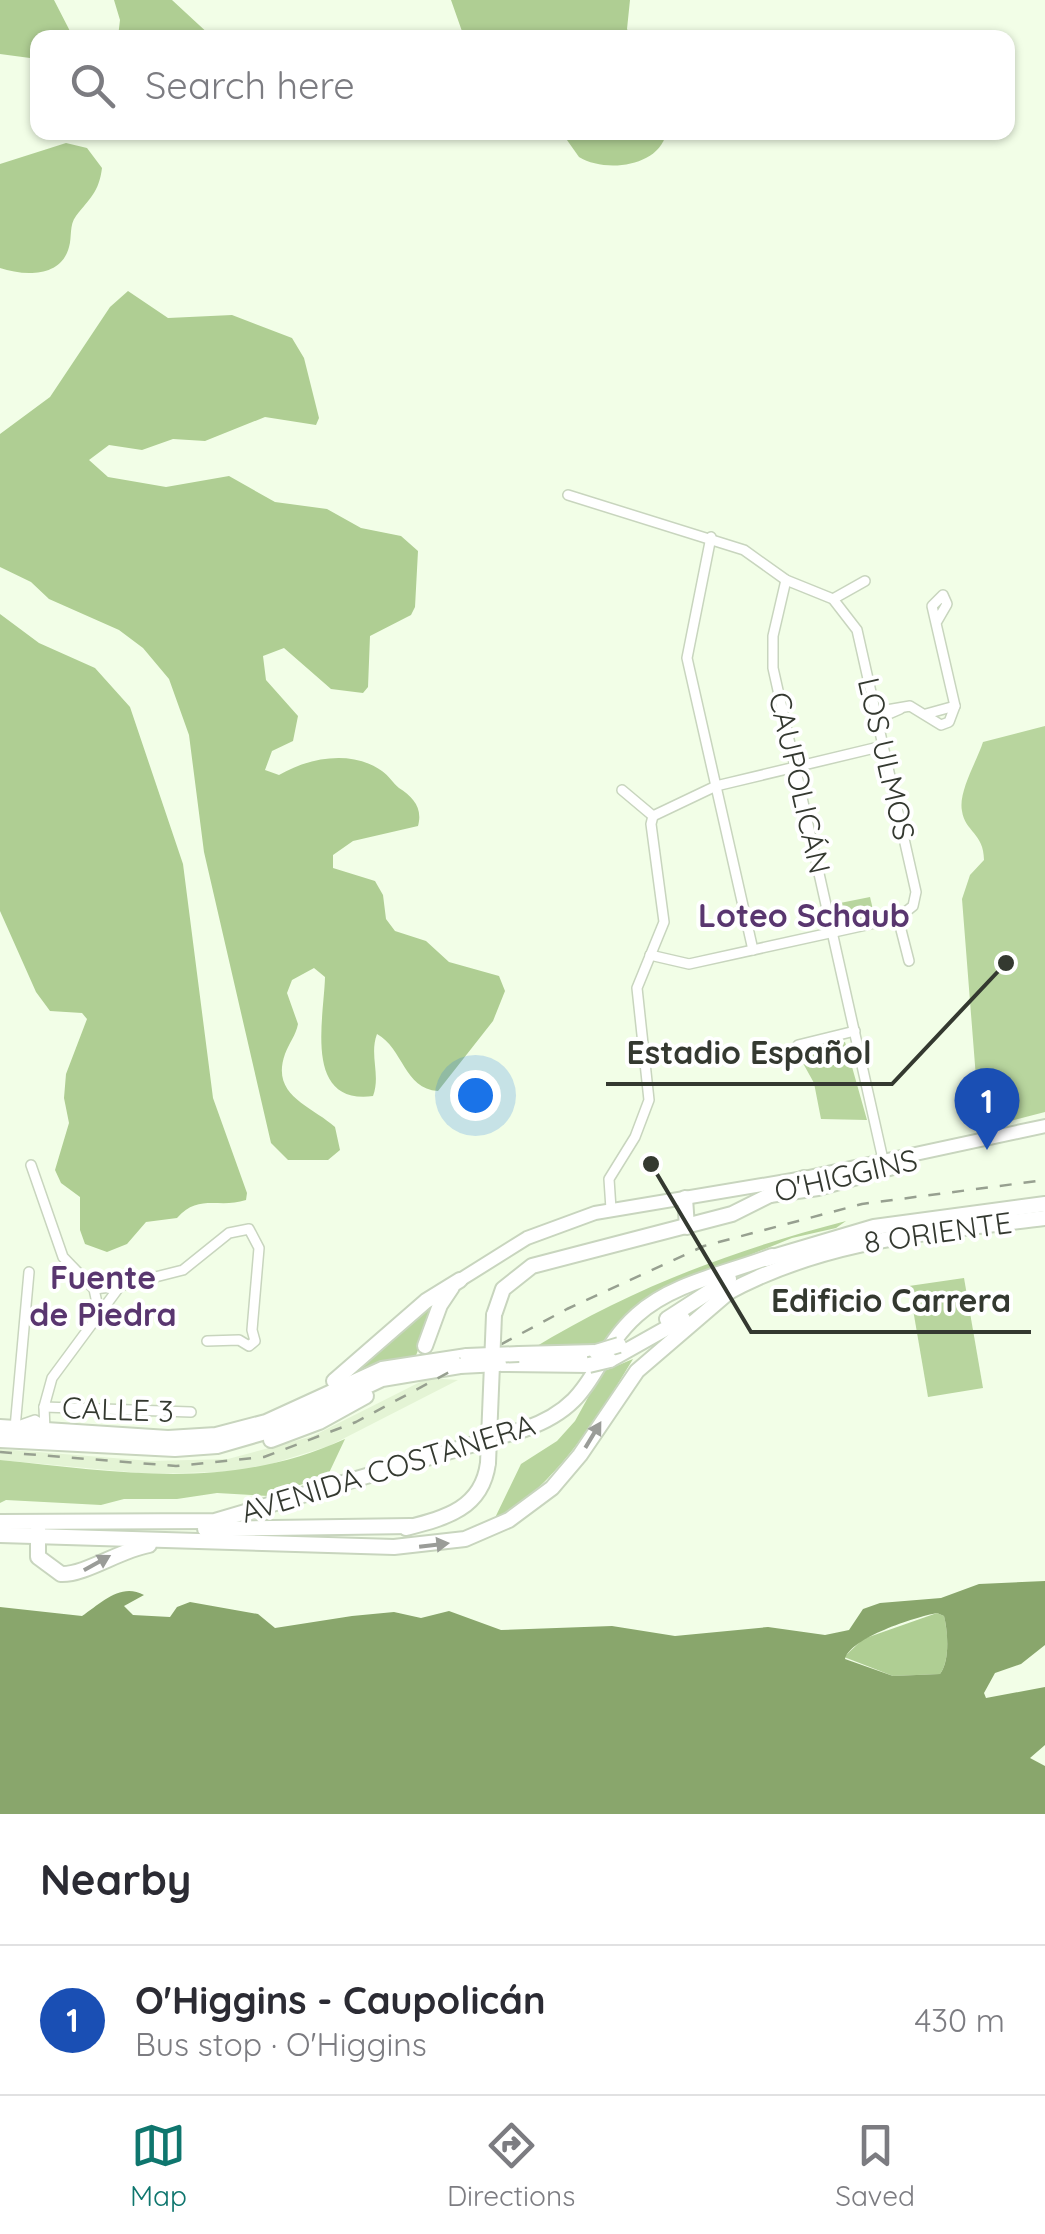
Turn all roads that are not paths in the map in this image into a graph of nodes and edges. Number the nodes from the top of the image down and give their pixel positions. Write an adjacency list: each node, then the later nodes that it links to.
1 (568, 495): 2 (street)
2 (711, 538): 3 (street); 10 (street)
3 (786, 580): 5 (street); 9 (street, CAUPOLICÁN)
4 (865, 581): 5 (street)
5 (834, 599): 7 (street, LOS ULMOS)
6 (936, 624): 7 (street)
7 (876, 716): 8 (street, LOS ULMOS)
8 (883, 746): 9 (street); 13 (street, LOS ULMOS)
9 (796, 767): 10 (street); 14 (street, CAUPOLICÁN)
10 (716, 786): 12 (street); 15 (street)
11 (622, 790): 12 (street)
12 (654, 816): 16 (street)
13 (898, 918): 14 (street); 17 (street)
14 (833, 932): 15 (street); 18 (street, CAUPOLICÁN)
15 (754, 950): 16 (street)
16 (650, 955): 27 (street)
17 (909, 961)
18 (855, 1031): 19 (street); 22 (street, CAUPOLICÁN)
19 (798, 1045)
20 (1045, 1126): 22 (main road, O'HIGGINS)
21 (31, 1165): 34 (street)
22 (884, 1166): 23 (main road, O'HIGGINS); 24 (main road, O'HIGGINS)
23 (804, 1178): 24 (main road); 25 (main road, O'HIGGINS)
24 (772, 1196): 25 (main road, O'HIGGINS); 29 (main road)
25 (686, 1198): 27 (main road, O'HIGGINS); 29 (main road)
26 (1045, 1204): 30 (main road, 8 ORIENTE)
27 (611, 1209): 32 (main road, O'HIGGINS)
28 (1045, 1218): 35 (main road, 8 ORIENTE)
29 (687, 1227): 54 (main road, bridge)
30 (772, 1256): 41 (main road, 8 ORIENTE, bridge); 53 (main road, AVENIDA COSTANERA)
31 (29, 1272): 48 (street)
32 (460, 1280): 36 (main road); 38 (main road)
33 (120, 1286): 34 (street); 37 (street); 39 (street)
34 (94, 1290): 37 (street)
35 (729, 1292): 41 (main road, 8 ORIENTE); 58 (main road, AVENIDA COSTANERA, one-way to 35)
36 (423, 1304): 38 (main road); 45 (main road)
37 (100, 1316): 44 (street)
38 (436, 1316): 40 (main road)
39 (207, 1341)
40 (424, 1346)
41 (598, 1359): 42 (main road, 8 ORIENTE, bridge); 42 (main road, 8 ORIENTE, bridge)
42 (464, 1361): 43 (main road)
43 (354, 1390): 45 (main road); 50 (main road)
44 (44, 1407): 46 (street, CALLE 3); 47 (street)
45 (292, 1410): 47 (main road)
46 (191, 1412)
47 (43, 1425): 48 (main road); 50 (main road)
48 (8, 1427)
49 (0, 1440): 50 (main road)
50 (28, 1441)
51 (45, 1521): 52 (main road, AVENIDA COSTANERA); 53 (main road, AVENIDA COSTANERA); 56 (main road)
52 (0, 1522)
53 (169, 1524): 54 (main road)
54 (411, 1526): 58 (main road)
55 (0, 1535): 56 (main road, AVENIDA COSTANERA)
56 (36, 1535): 57 (main road, AVENIDA COSTANERA); 57 (main road, one-way to 57)
57 (184, 1540): 58 (main road, AVENIDA COSTANERA)
58 (302, 1544)

